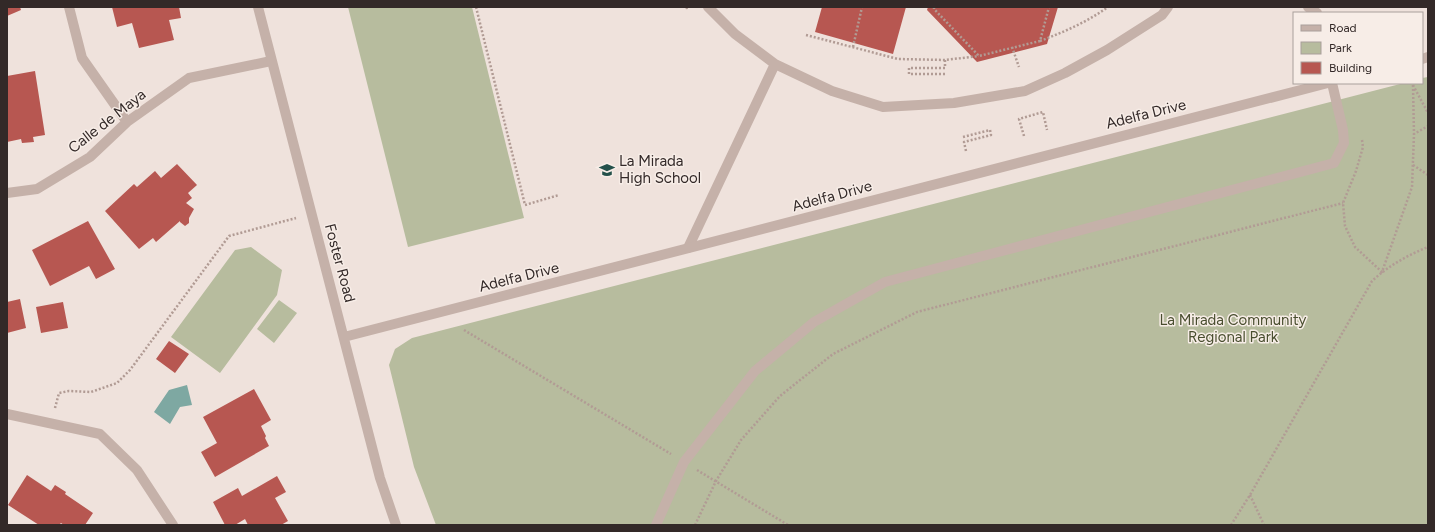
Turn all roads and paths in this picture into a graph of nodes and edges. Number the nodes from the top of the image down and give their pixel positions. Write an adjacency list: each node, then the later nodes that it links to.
1 (69, 7): 23 (street)
2 (258, 7): 16 (street, Foster Road)
3 (476, 7): 34 (path)
4 (708, 7): 17 (street)
5 (862, 7): 12 (path)
6 (934, 7): 14 (path)
7 (1049, 7): 11 (path)
8 (1108, 7): 11 (path)
9 (1168, 7): 17 (street)
10 (806, 35): 12 (path)
11 (1040, 41): 13 (path)
12 (853, 47): 15 (path)
13 (1012, 48): 14 (path); 18 (path)
14 (979, 56): 15 (path)
15 (945, 60): 19 (path)
16 (272, 61): 23 (street, Calle de Maya); 36 (street, Foster Road)
17 (775, 64): 38 (street)
18 (1019, 66)
19 (947, 74)
20 (1324, 84): 38 (street, Adelfa Drive)
21 (1332, 84): 44 (street)
22 (1428, 114): 26 (path)
23 (127, 122): 33 (street, Calle de Maya)
24 (1428, 126): 26 (path)
25 (1048, 130): 27 (path)
26 (1414, 134): 31 (path)
27 (1024, 136)
28 (963, 137): 30 (path)
29 (1361, 139): 35 (path)
30 (966, 151)
31 (1413, 165): 32 (path); 39 (path)
32 (1428, 175)
33 (7, 193)
34 (560, 195)
35 (1343, 203): 39 (path); 45 (path)
36 (312, 214): 41 (street, Foster Road); 43 (path)
37 (1428, 247): 39 (path)
38 (688, 248): 41 (street, Adelfa Drive)
39 (1382, 272): 46 (path)
40 (464, 330): 44 (path)
41 (344, 337): 48 (street, Foster Road)
42 (7, 414): 43 (street)
43 (52, 423): 47 (street)
44 (684, 462): 45 (path); 49 (street)
45 (716, 481): 50 (path); 51 (path)
46 (1250, 495): 52 (path); 53 (path)
47 (173, 525)
48 (396, 525)
49 (656, 525)
50 (695, 525)
51 (788, 525)
52 (1231, 525)
53 (1264, 525)

